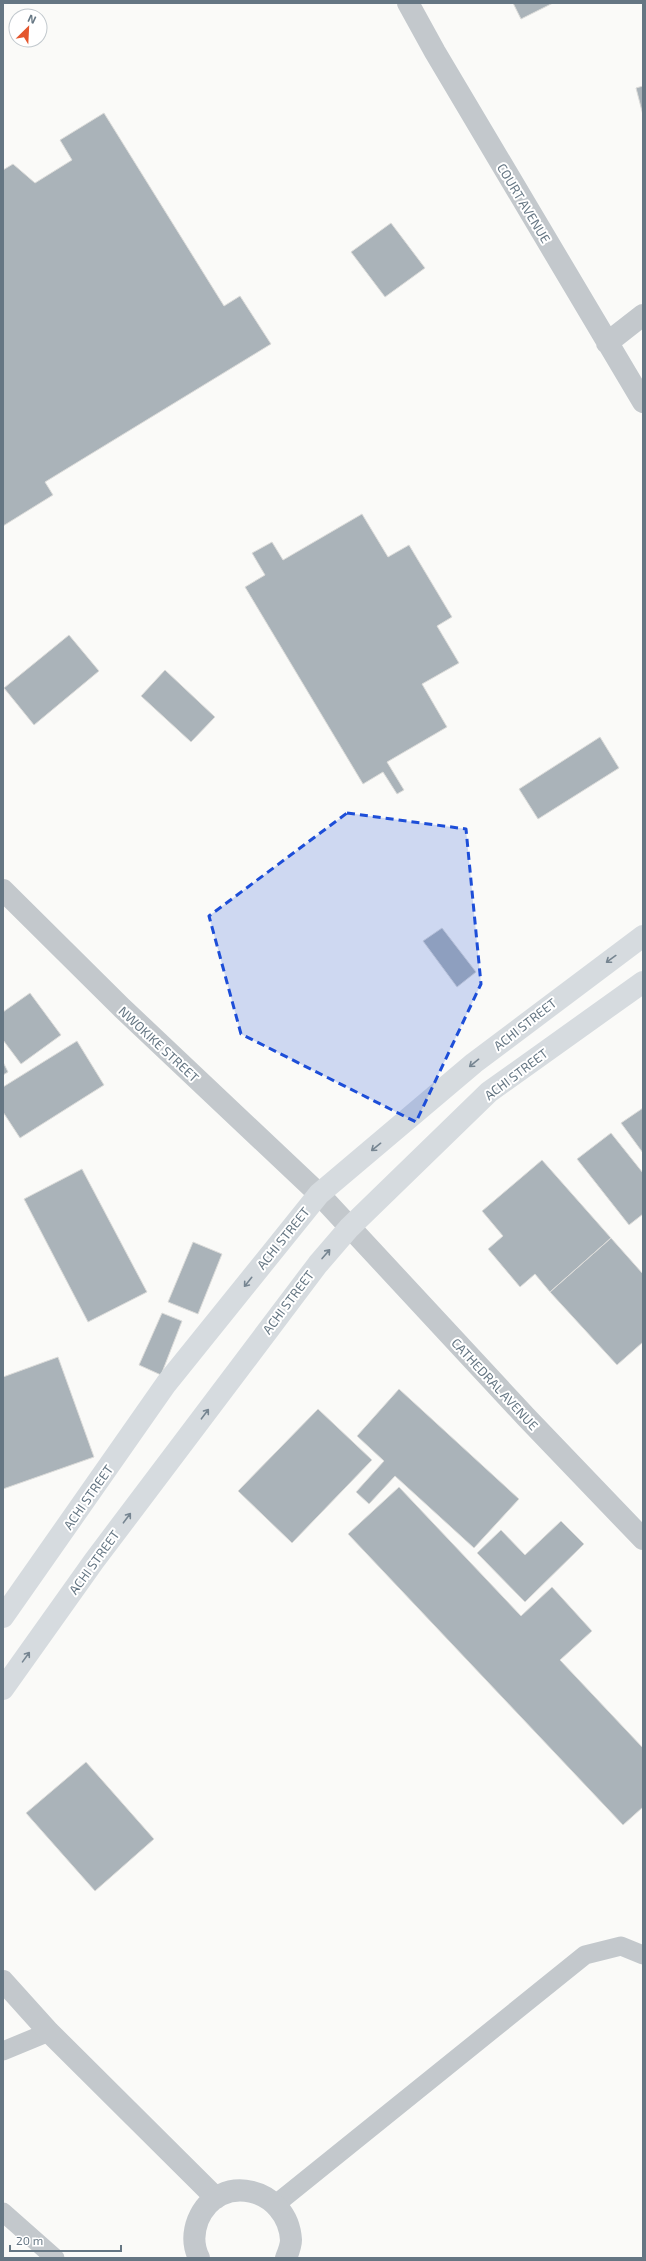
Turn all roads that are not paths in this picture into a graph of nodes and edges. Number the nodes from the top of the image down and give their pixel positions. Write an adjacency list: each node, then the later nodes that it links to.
1 (408, 3): 3 (street, COURT AVENUE)
2 (643, 315): 3 (street)
3 (607, 343): 4 (street, COURT AVENUE)
4 (643, 402)
5 (3, 890): 8 (street, NWOKIKE STREET)
6 (643, 936): 8 (street, ACHI STREET, one-way to 8)
7 (643, 982): 9 (street, ACHI STREET)
8 (319, 1194): 9 (street, NWOKIKE STREET); 11 (street, ACHI STREET, one-way to 11)
9 (349, 1228): 10 (street, CATHEDRAL AVENUE); 12 (street, ACHI STREET, one-way to 9)
10 (643, 1539)
11 (3, 1617)
12 (3, 1689)
13 (643, 1955): 18 (lane)
14 (3, 1980): 15 (street)
15 (49, 2032): 16 (lane); 17 (street)
16 (3, 2052)
17 (216, 2198): 18 (street); 21 (street)
18 (276, 2204): 22 (street)
19 (3, 2212): 20 (lane)
20 (55, 2258)
21 (199, 2258)
22 (286, 2258)

